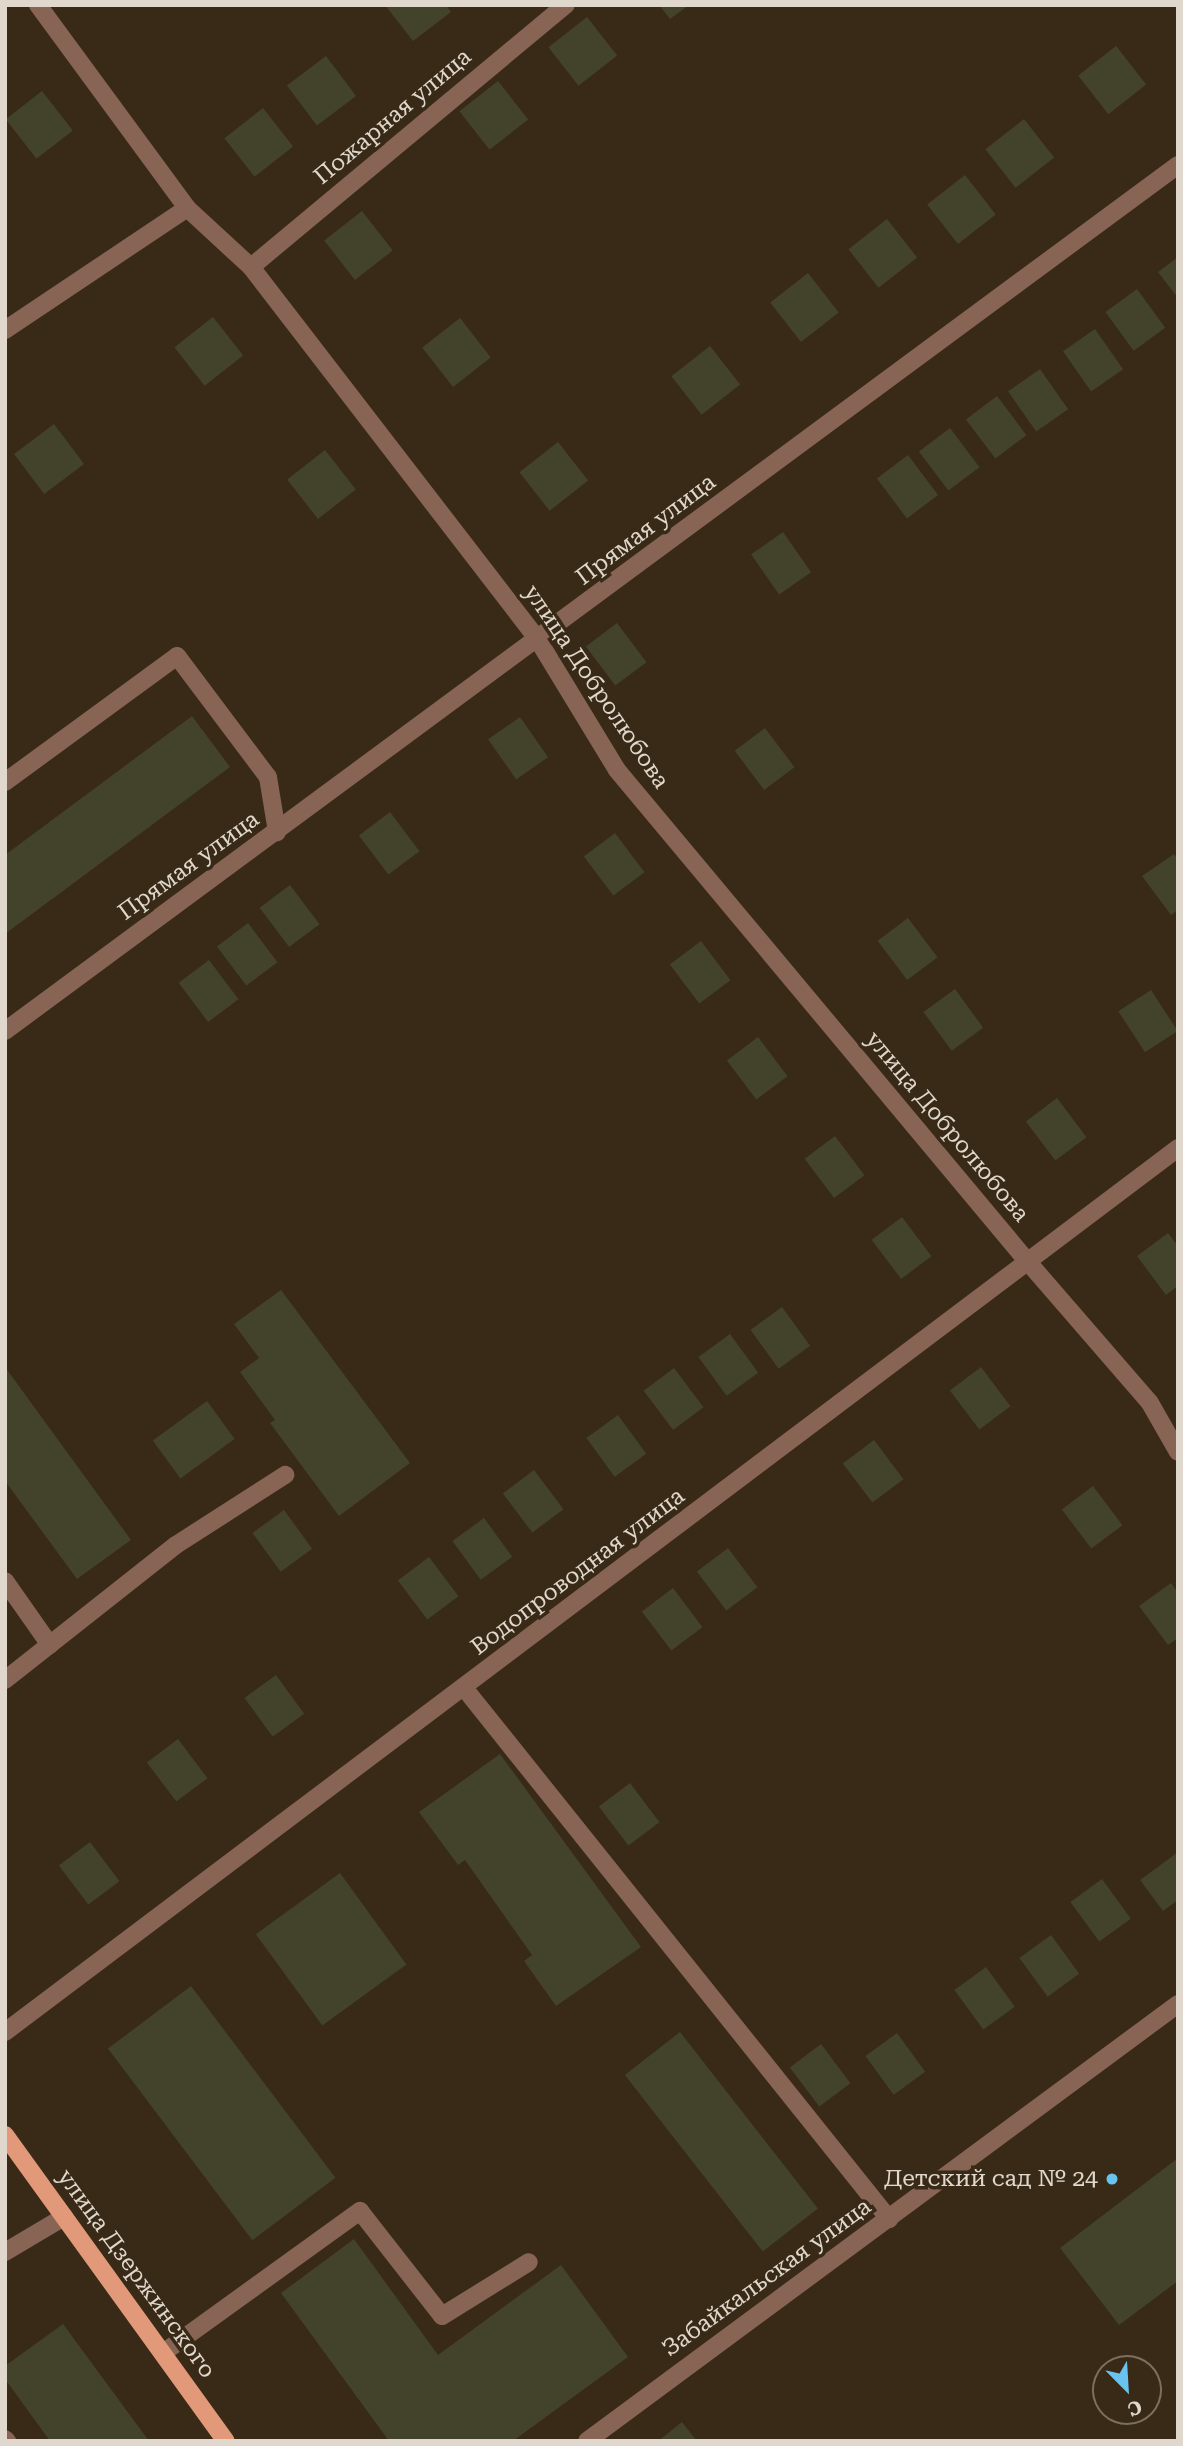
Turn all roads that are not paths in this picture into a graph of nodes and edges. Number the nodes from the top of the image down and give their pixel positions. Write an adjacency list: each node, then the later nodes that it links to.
1 (38, 5): 4 (street, улица Добролюбова)
2 (566, 5): 5 (street, Пожарная улица)
3 (1178, 165): 7 (street, Прямая улица)
4 (187, 208): 5 (street, улица Добролюбова); 6 (street)
5 (251, 267): 7 (street, улица Добролюбова)
6 (5, 330)
7 (538, 640): 9 (street, Прямая улица); 12 (street, улица Добролюбова)
8 (5, 782): 9 (street)
9 (277, 832): 10 (street, Прямая улица)
10 (5, 1031)
11 (1178, 1148): 12 (street, Водопроводная улица)
12 (1028, 1262): 13 (street, улица Добролюбова); 18 (street, Водопроводная улица)
13 (1178, 1452)
14 (285, 1475): 16 (street)
15 (5, 1581): 16 (street)
16 (50, 1645): 17 (street)
17 (5, 1680)
18 (465, 1689): 20 (street, Водопроводная улица); 23 (street)
19 (1178, 2004): 23 (street, Забайкальская улица)
20 (5, 2032)
21 (5, 2135): 22 (main road, улица Дзержинского)
22 (64, 2217): 24 (street); 26 (main road, улица Дзержинского)
23 (889, 2219): 28 (street, Забайкальская улица)
24 (5, 2252)
25 (529, 2262): 26 (street)
26 (163, 2353): 27 (main road, улица Дзержинского)
27 (226, 2441)
28 (587, 2441)

